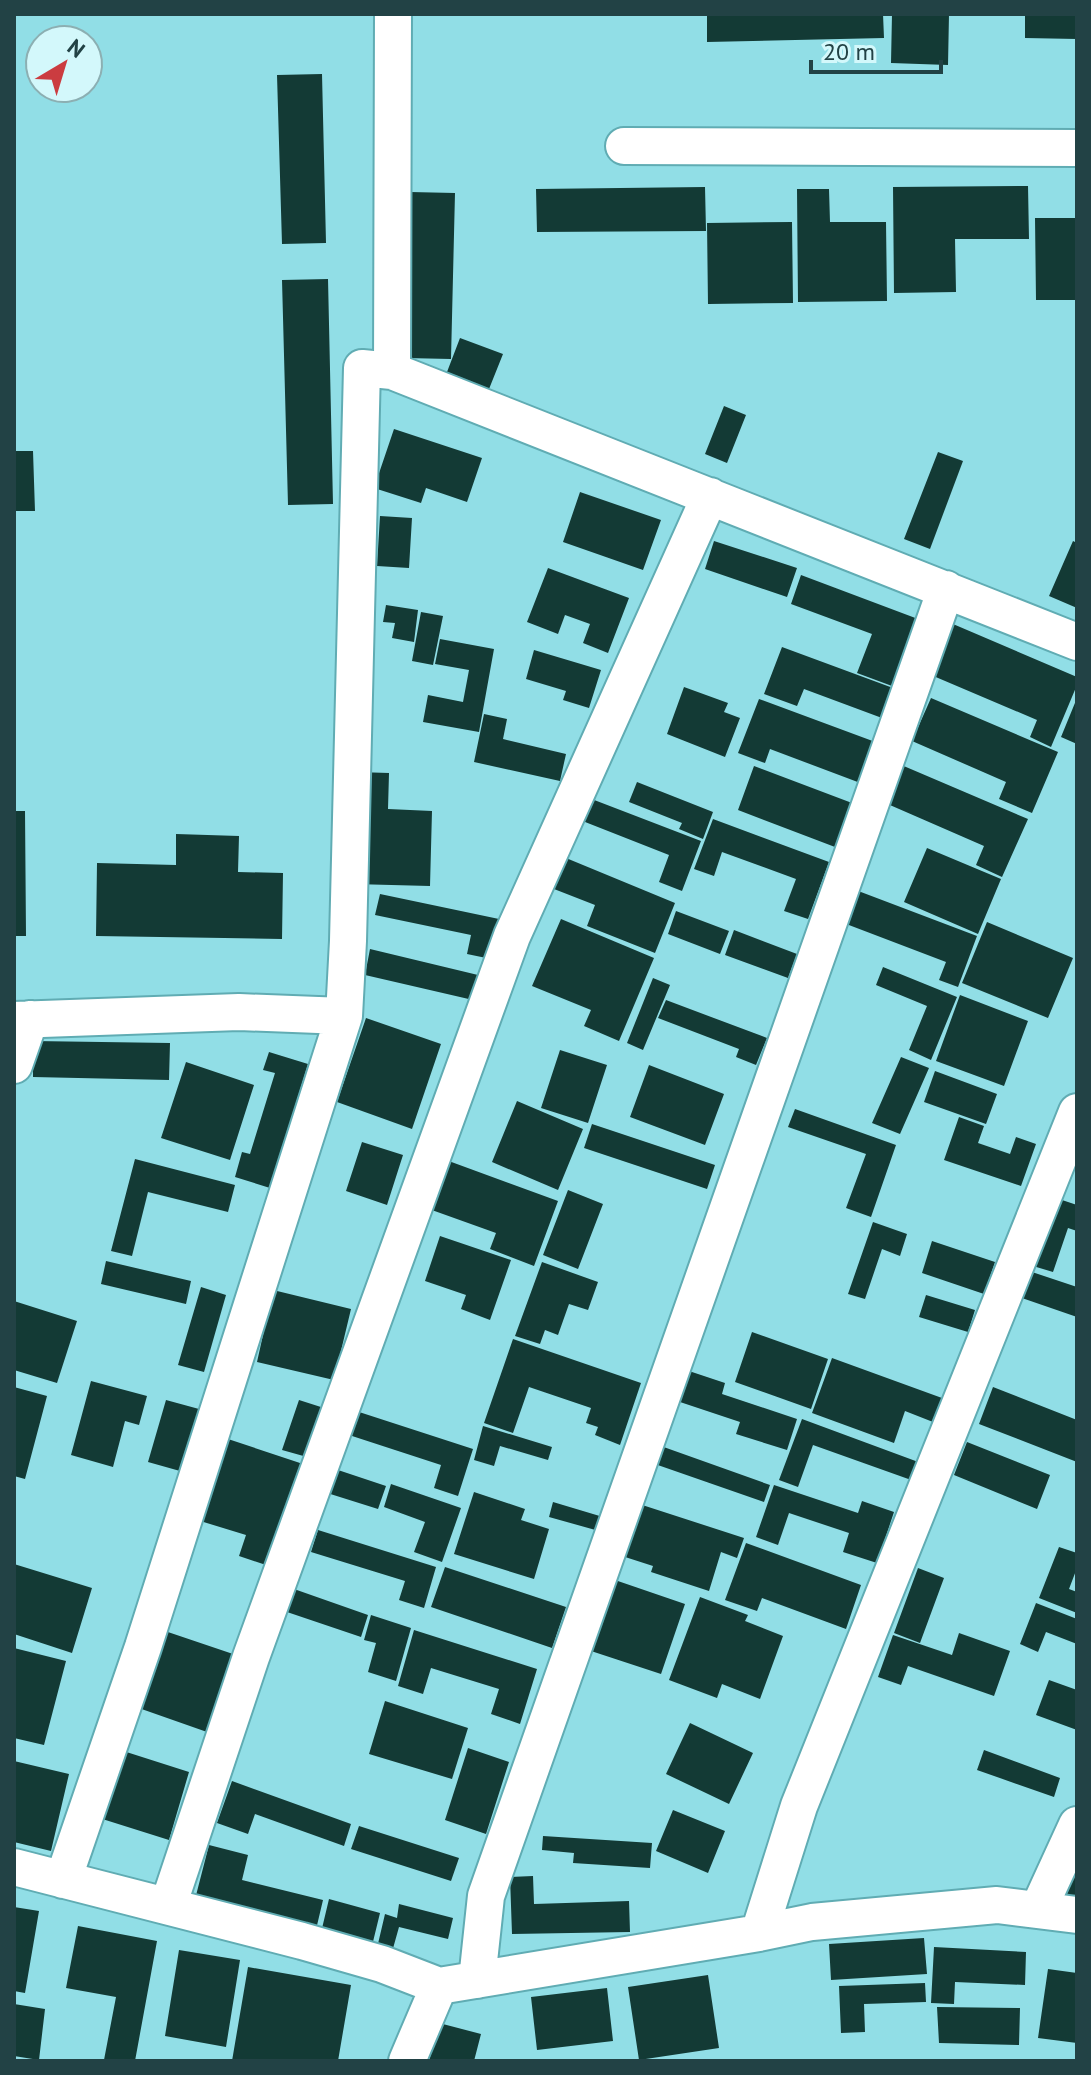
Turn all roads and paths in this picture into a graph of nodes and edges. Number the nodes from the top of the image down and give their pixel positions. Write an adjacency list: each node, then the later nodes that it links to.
1 (393, 14): 4 (street)
2 (624, 146): 3 (street)
3 (1077, 148)
4 (392, 371): 5 (street); 8 (street)
5 (710, 496): 6 (street); 15 (street)
6 (946, 589): 7 (street); 19 (street)
7 (1077, 642)
8 (344, 1016): 9 (street); 14 (street)
9 (22, 1020): 10 (street)
10 (14, 1065)
11 (1077, 1112): 18 (street)
12 (1077, 1825): 16 (street)
13 (14, 1867): 14 (street)
14 (63, 1880): 15 (street)
15 (168, 1906): 20 (street)
16 (1038, 1910): 17 (street); 18 (street)
17 (1077, 1915)
18 (759, 1933): 19 (street)
19 (477, 1980): 20 (street)
20 (439, 1986): 21 (street)
21 (407, 2061)

